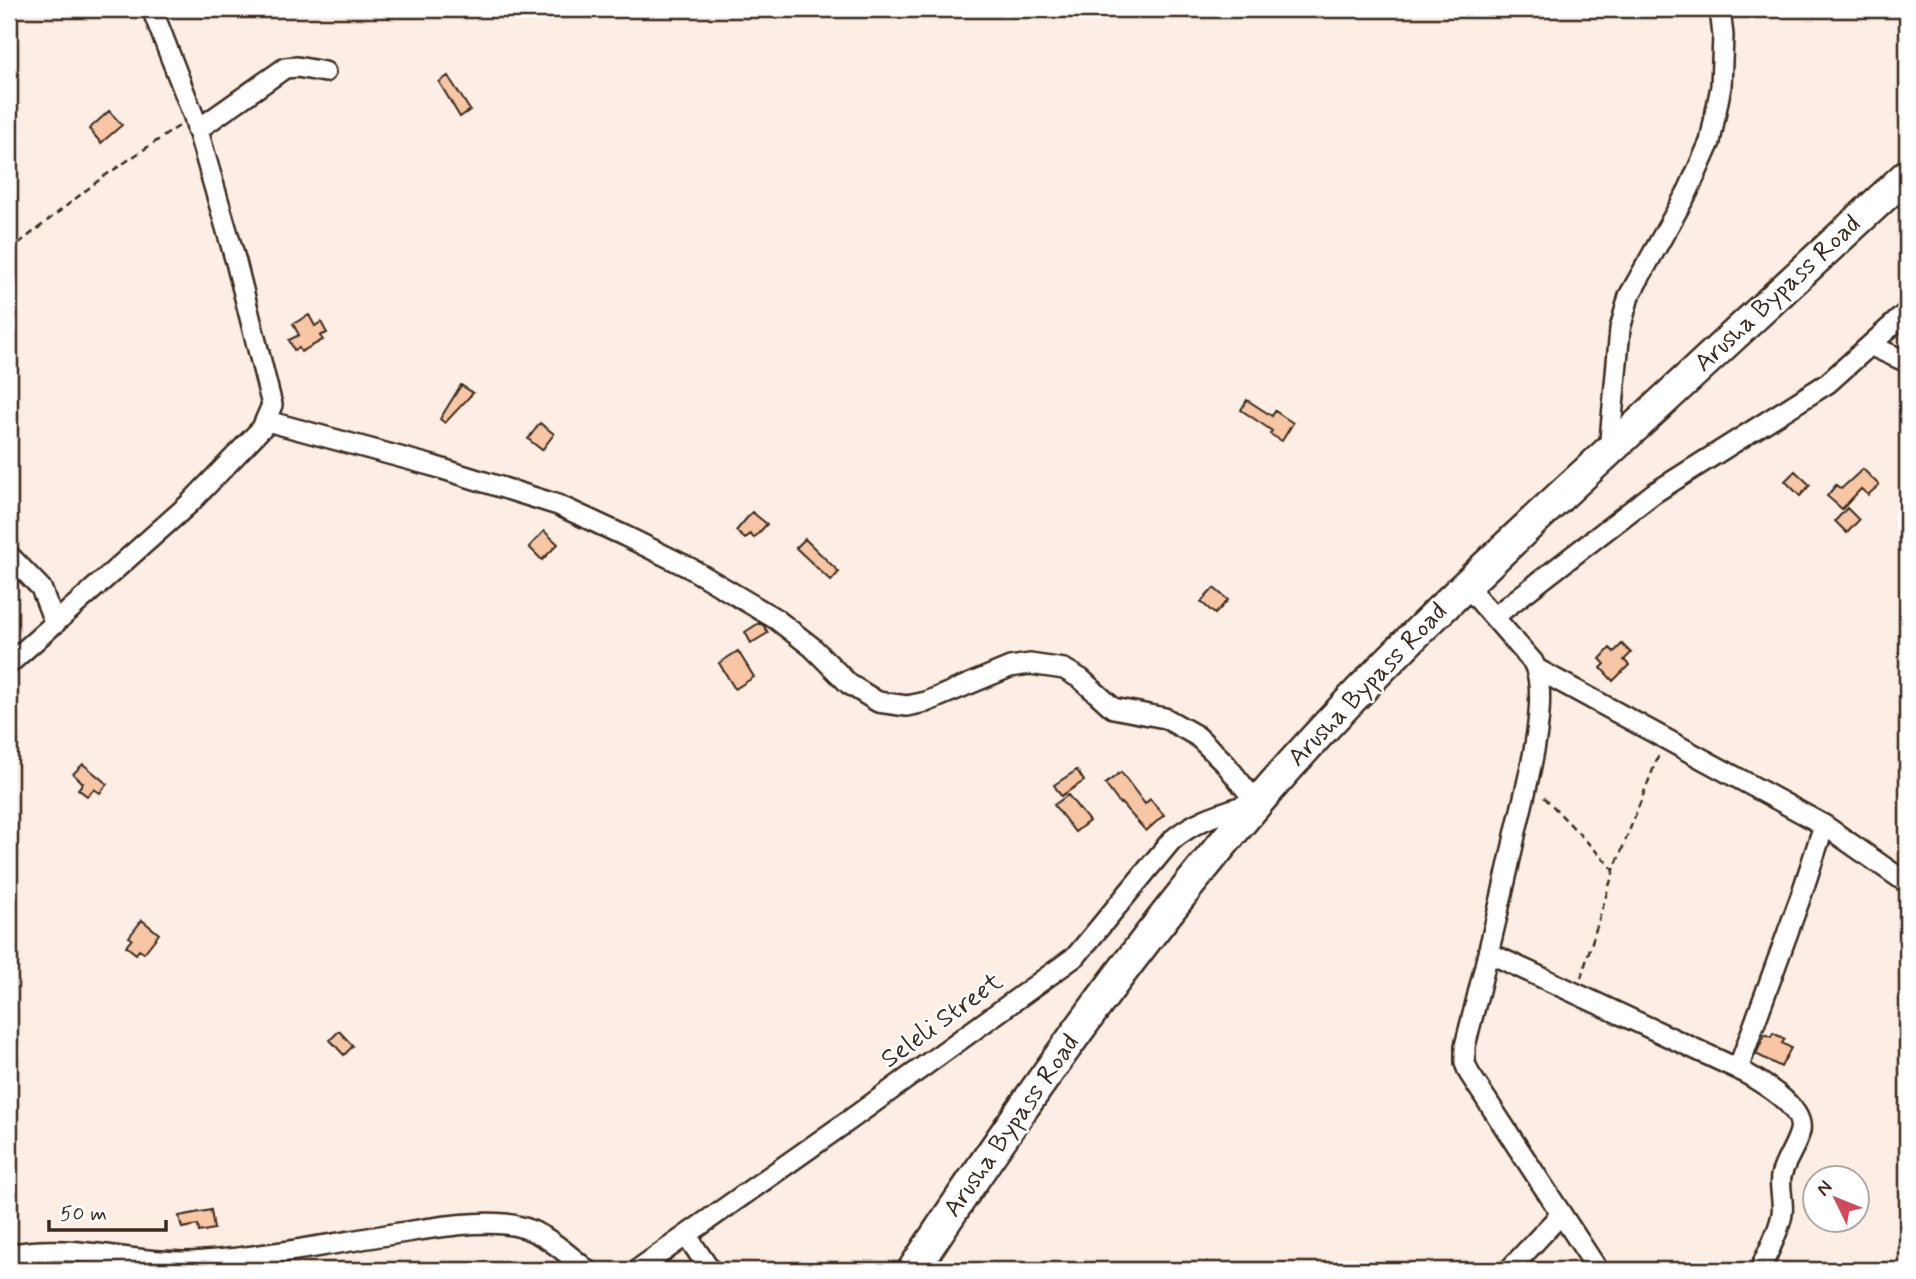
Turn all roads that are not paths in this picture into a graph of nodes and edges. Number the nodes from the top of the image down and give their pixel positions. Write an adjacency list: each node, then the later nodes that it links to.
1 (152, 9): 4 (street)
2 (1720, 9): 10 (street)
3 (325, 72): 4 (street)
4 (196, 123): 9 (street)
5 (1907, 175): 10 (main road, Arusha Bypass Road)
6 (1907, 312): 7 (street)
7 (1872, 346): 8 (street); 13 (street)
8 (1907, 362)
9 (267, 421): 14 (street); 17 (street)
10 (1609, 451): 12 (main road, Arusha Bypass Road)
11 (9, 555): 14 (street)
12 (1465, 584): 13 (street); 17 (main road, Arusha Bypass Road)
13 (1495, 616): 16 (street)
14 (55, 624): 15 (street)
15 (9, 664)
16 (1537, 669): 18 (street); 20 (street)
17 (1257, 802): 23 (street, Seleli Street); 28 (main road, Arusha Bypass Road)
18 (1824, 825): 19 (street); 21 (street)
19 (1907, 883)
20 (1489, 953): 21 (street); 22 (street)
21 (1738, 1069): 31 (street)
22 (1561, 1214): 29 (street); 30 (street)
23 (687, 1236): 26 (street, Seleli Street); 27 (street)
24 (9, 1255): 25 (street)
25 (587, 1270)
26 (637, 1270)
27 (710, 1270)
28 (913, 1270)
29 (1509, 1270)
30 (1598, 1270)
31 (1760, 1270)

